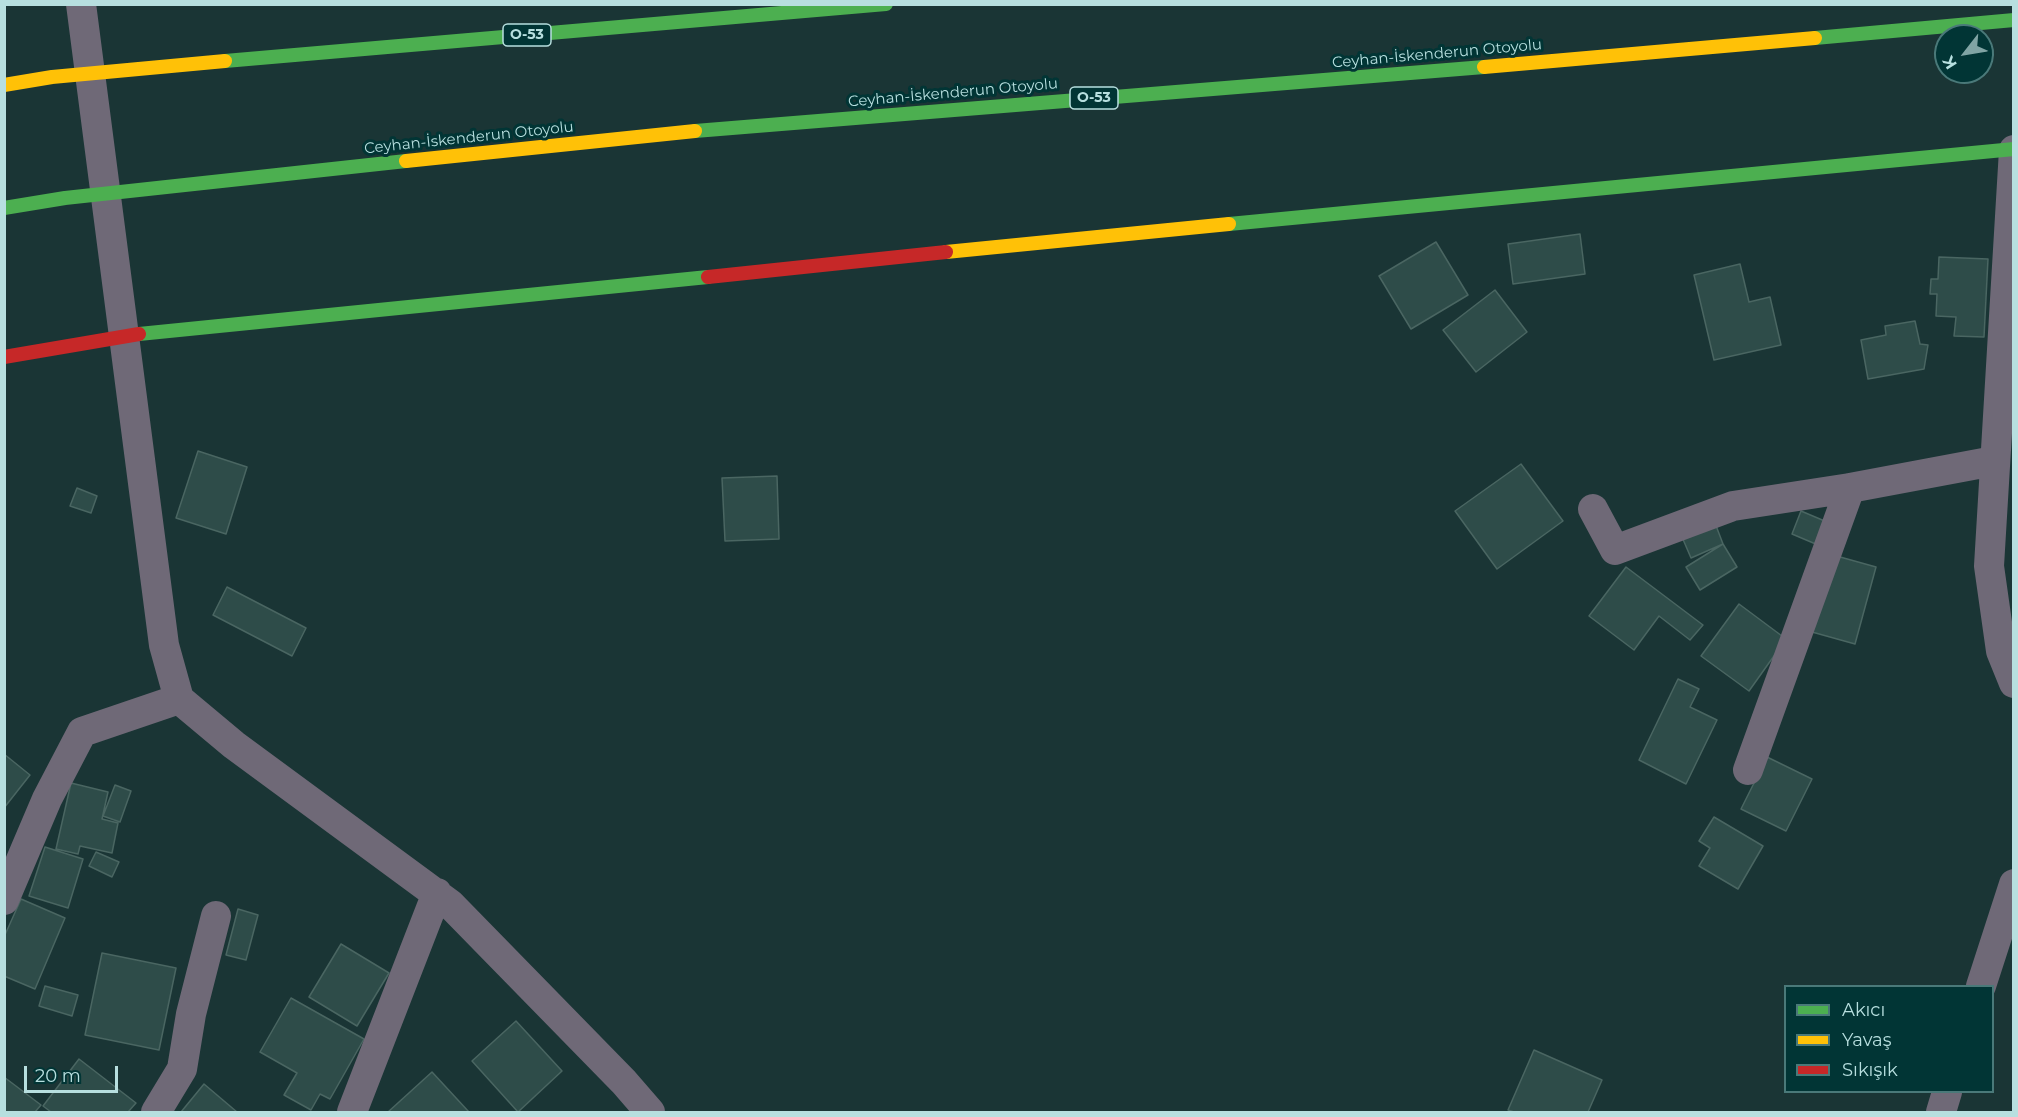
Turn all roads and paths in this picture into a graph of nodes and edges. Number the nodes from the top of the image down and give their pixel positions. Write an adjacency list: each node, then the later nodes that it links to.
1 (81, 4): 7 (street)
2 (886, 4): 4 (main road, O-53)
3 (2013, 20): 6 (main road, Ceyhan-İskenderun Otoyolu / O-53)
4 (4, 85)
5 (2013, 150): 7 (main road); 9 (street)
6 (4, 208)
7 (123, 336): 8 (main road); 13 (street)
8 (4, 357)
9 (1994, 461): 10 (street); 12 (street)
10 (1850, 488): 11 (street); 14 (street)
11 (1593, 509)
12 (2013, 683)
13 (179, 699): 16 (street); 17 (street)
14 (1748, 770)
15 (2013, 884): 19 (street)
16 (436, 893): 22 (street); 23 (street)
17 (4, 900)
18 (216, 916): 21 (street)
19 (1982, 985)
20 (1947, 1093): 24 (street)
21 (156, 1113)
22 (352, 1113)
23 (650, 1113)
24 (1941, 1113)

